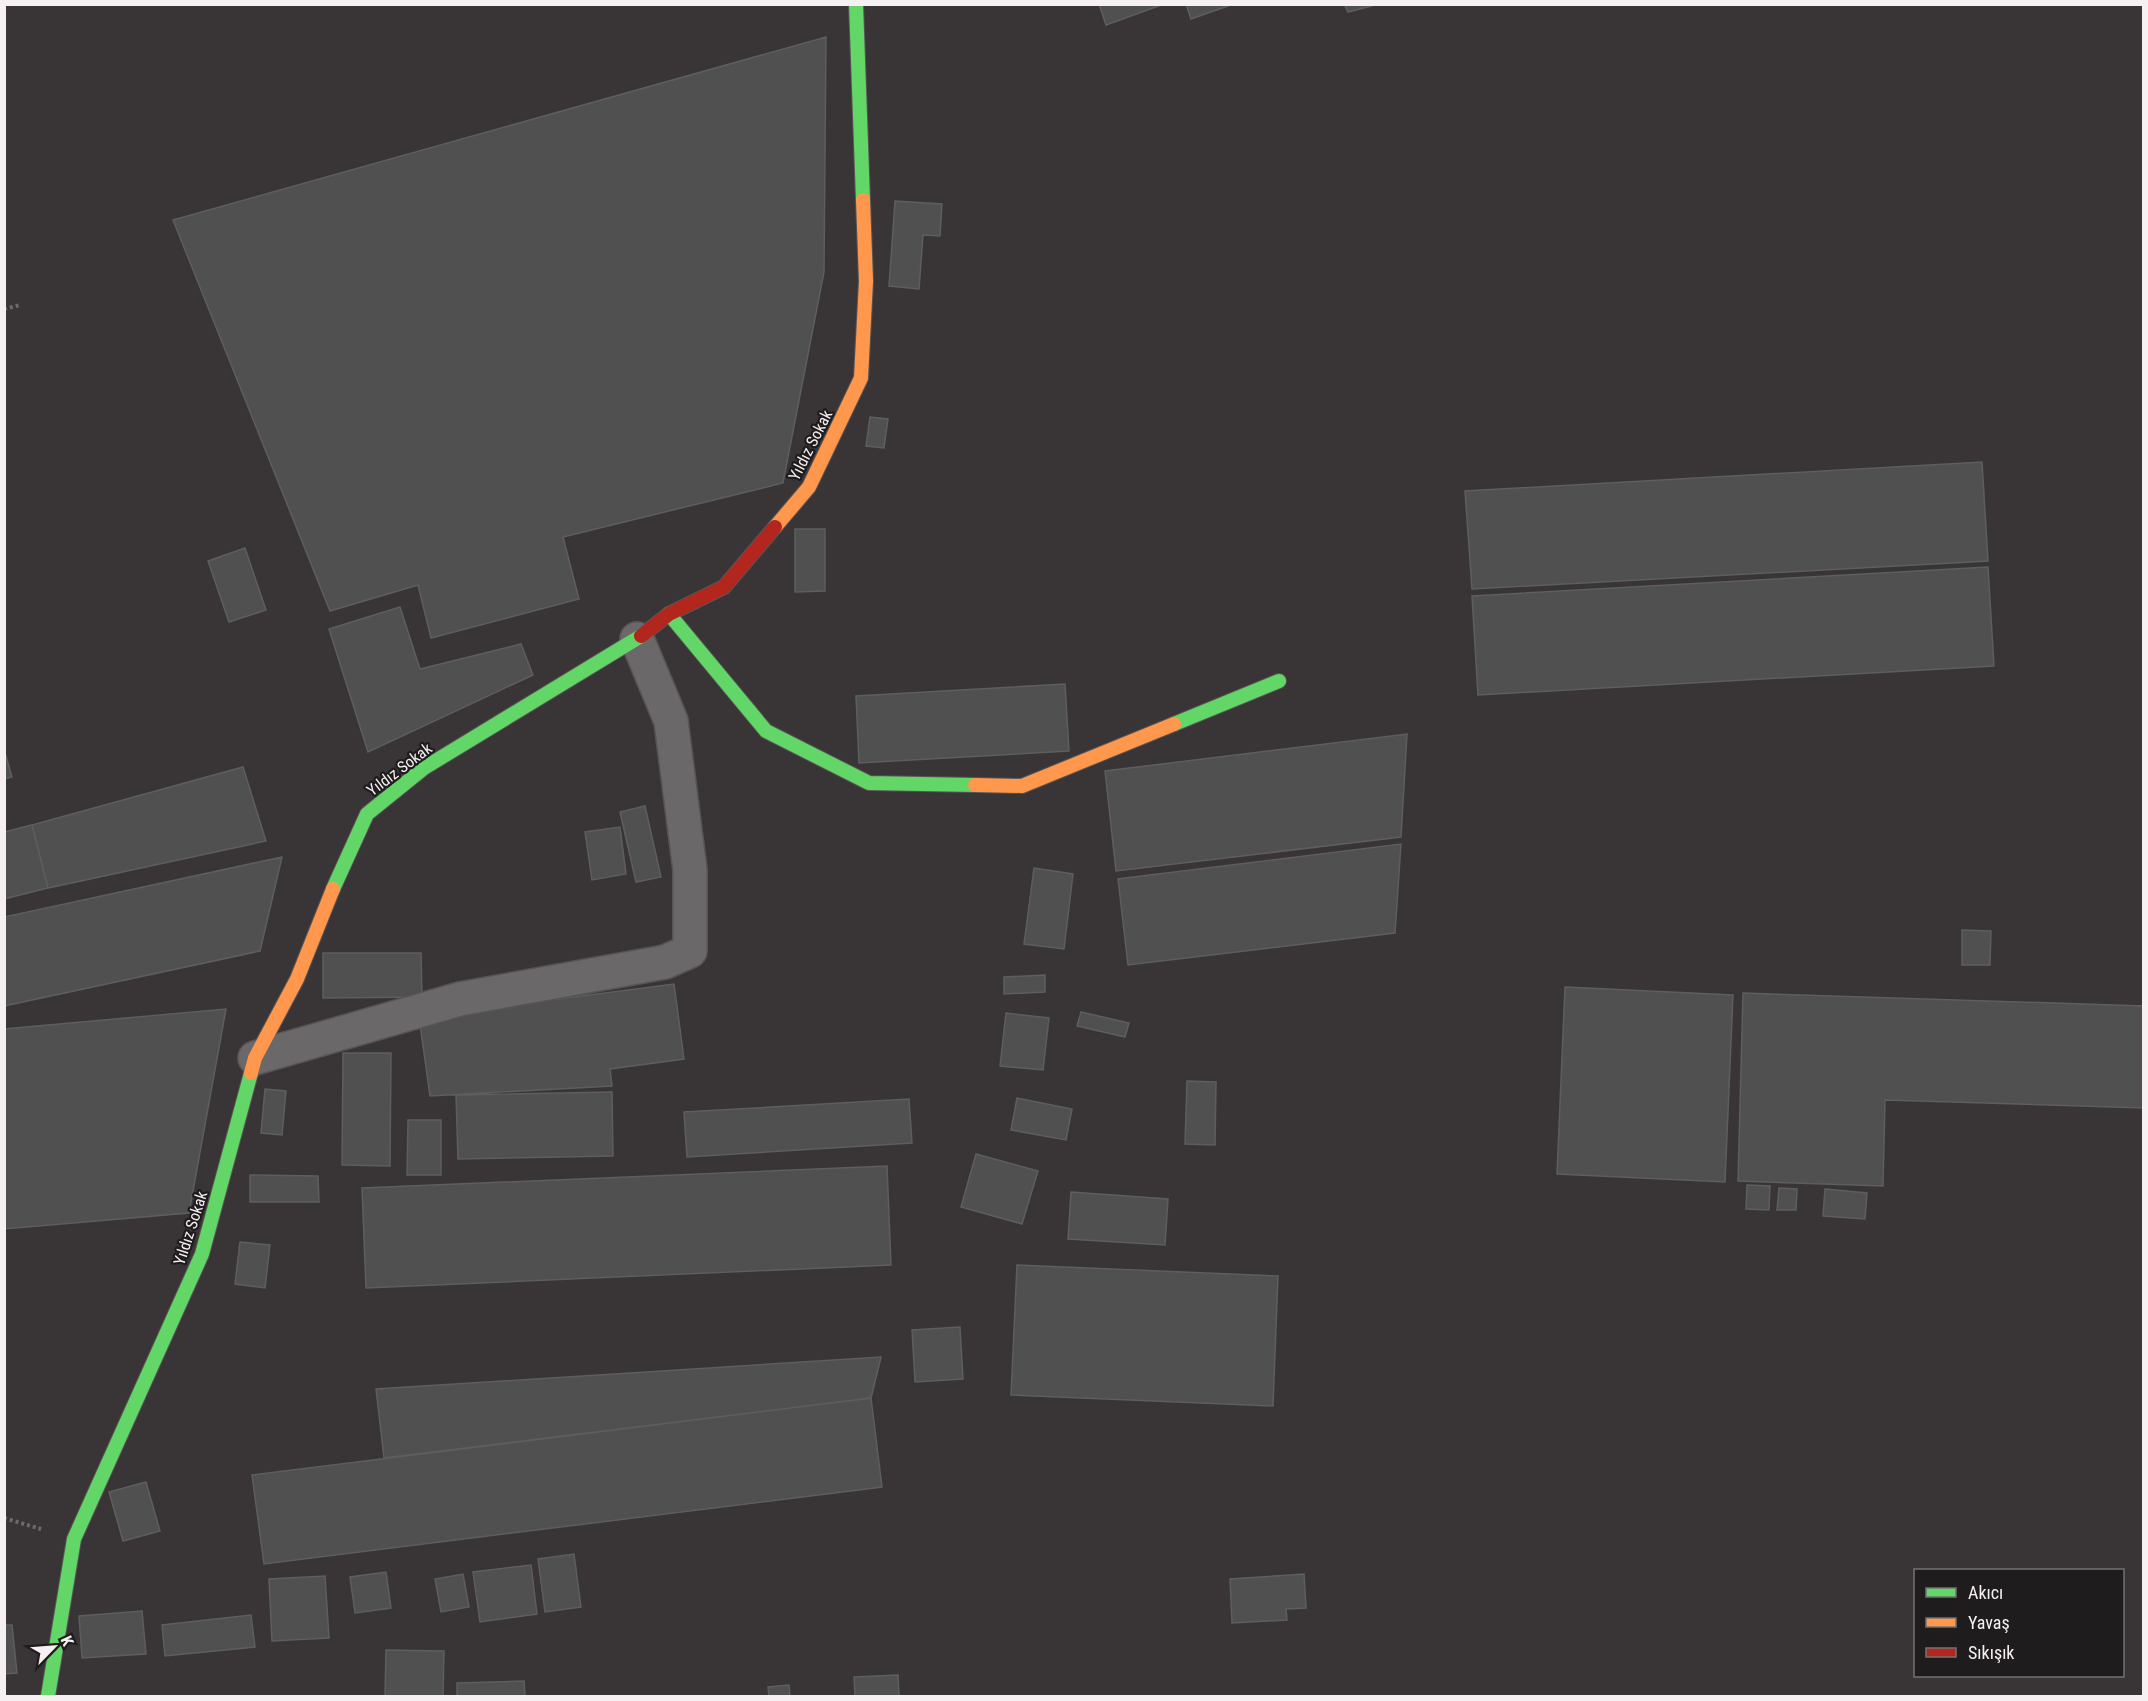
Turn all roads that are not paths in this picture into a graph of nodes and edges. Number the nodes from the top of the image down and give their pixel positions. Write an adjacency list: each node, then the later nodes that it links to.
1 (856, 4): 2 (street, Yıldız Sokak)
2 (669, 614): 3 (street, Yıldız Sokak); 4 (street)
3 (637, 639): 5 (street, Yıldız Sokak); 5 (street)
4 (1279, 681)
5 (255, 1058): 6 (street, Yıldız Sokak)
6 (48, 1696)

